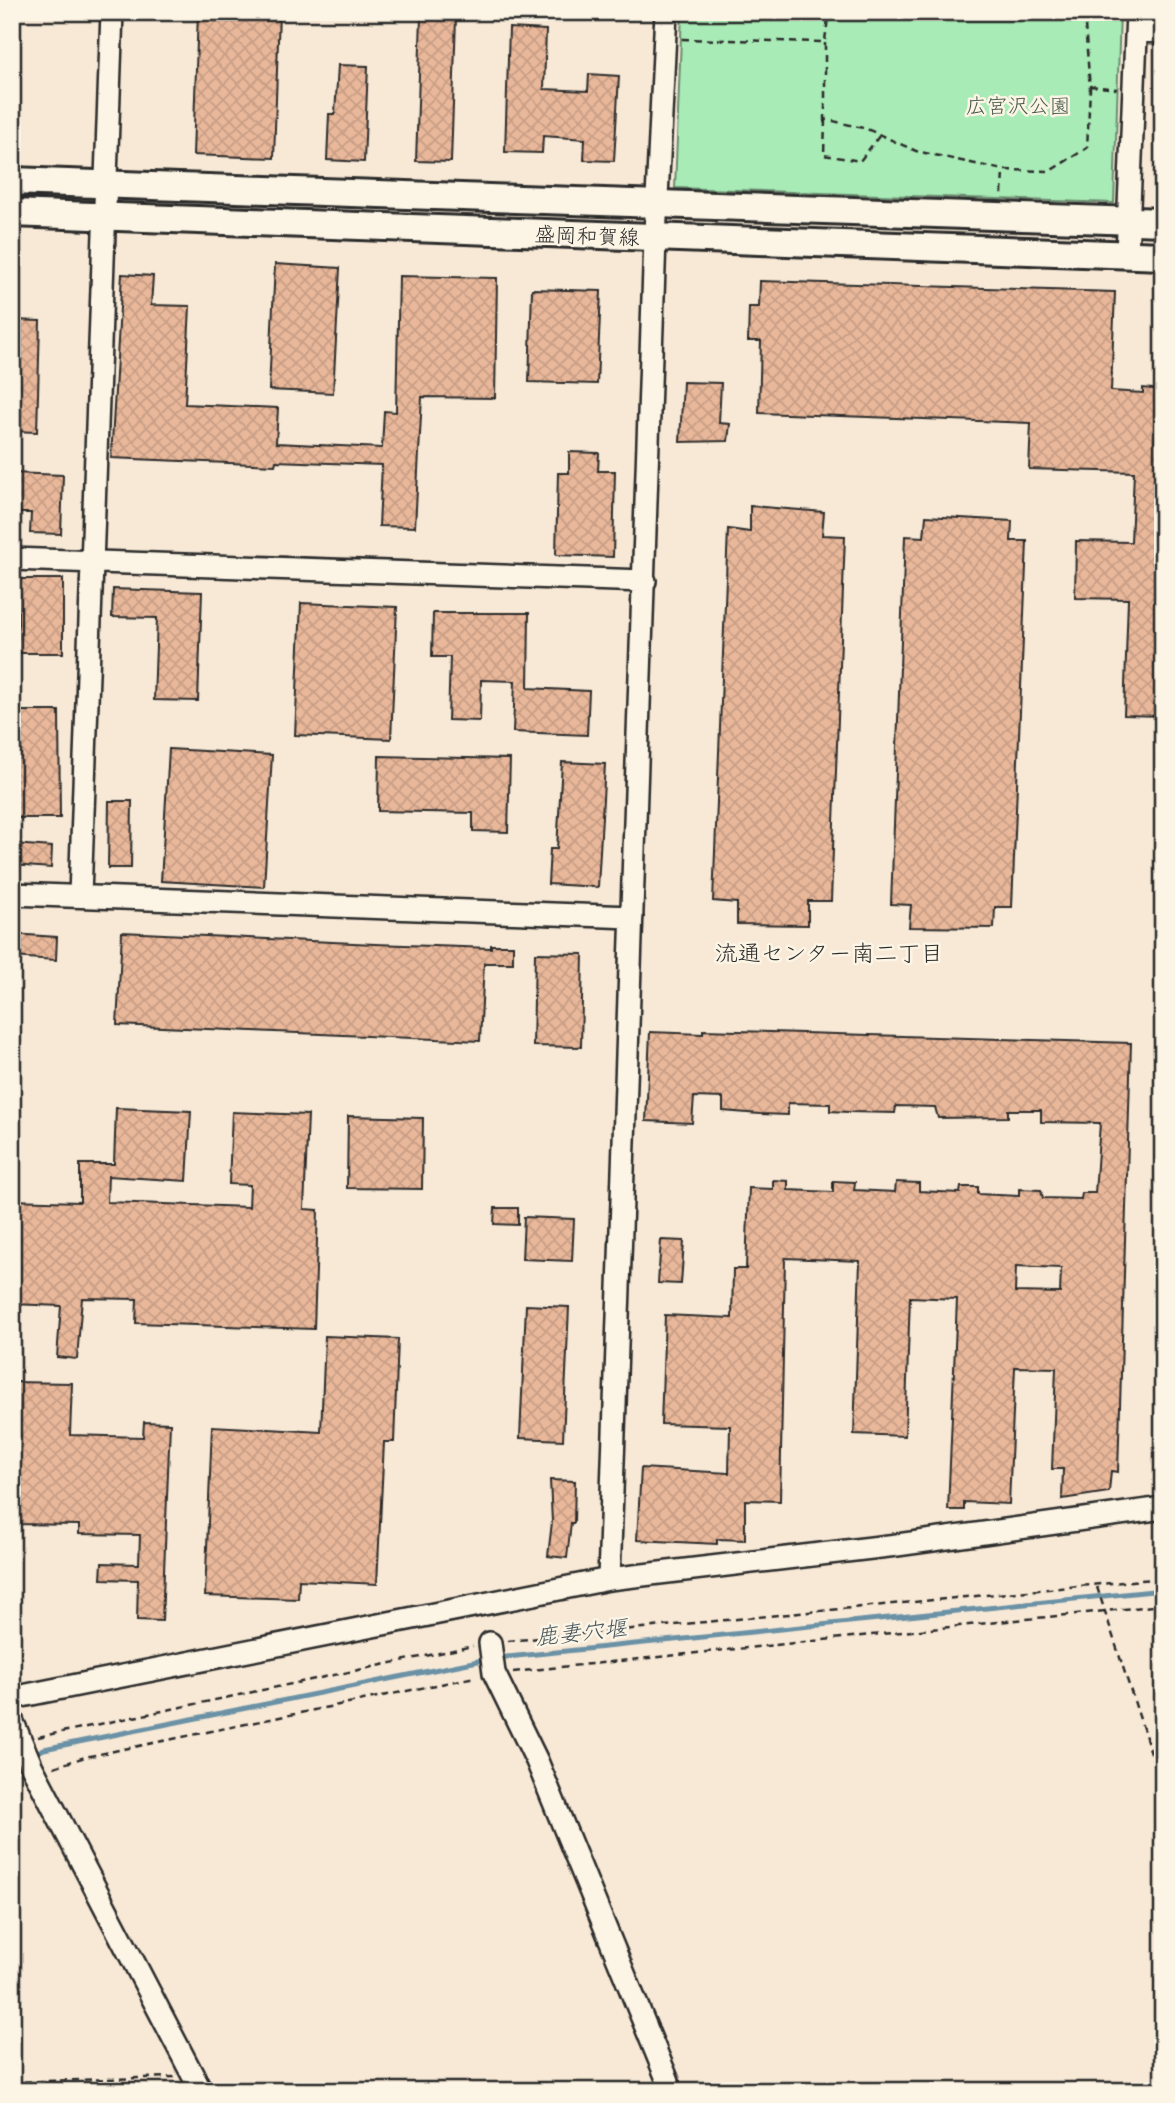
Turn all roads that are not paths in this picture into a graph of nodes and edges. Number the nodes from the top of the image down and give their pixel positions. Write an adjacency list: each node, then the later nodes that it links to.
1 (112, 12): 6 (street)
2 (666, 12): 7 (street)
3 (1137, 22): 4 (street); 10 (street)
4 (1163, 32)
5 (12, 181): 6 (main road, 盛岡和賀線)
6 (105, 184): 7 (main road, 盛岡和賀線); 9 (street)
7 (657, 203): 10 (main road, 盛岡和賀線); 12 (street)
8 (12, 213): 9 (main road, 盛岡和賀線)
9 (104, 216): 12 (main road, 盛岡和賀線); 16 (street)
10 (1129, 221): 11 (main road, 盛岡和賀線); 13 (street)
11 (1163, 222)
12 (655, 239): 13 (main road, 盛岡和賀線); 17 (street)
13 (1127, 255): 14 (main road, 盛岡和賀線)
14 (1163, 256)
15 (12, 559): 16 (street)
16 (93, 561): 17 (street); 19 (street)
17 (645, 581): 20 (street)
18 (12, 894): 19 (street)
19 (80, 896): 20 (street)
20 (632, 917): 22 (street)
21 (1163, 1508): 22 (street)
22 (609, 1579): 24 (street)
23 (493, 1658): 27 (street)
24 (12, 1698)
25 (12, 1720): 26 (street)
26 (196, 2081)
27 (669, 2091)

